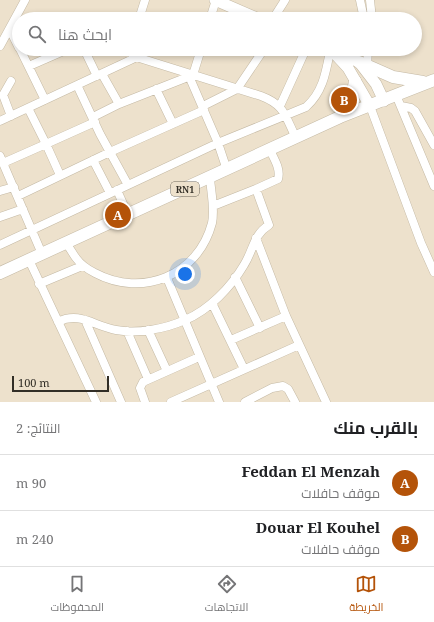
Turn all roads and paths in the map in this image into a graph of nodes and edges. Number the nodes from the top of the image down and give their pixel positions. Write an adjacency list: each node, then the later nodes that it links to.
1 (25, 0): 7 (street)
2 (145, 0): 8 (street)
3 (215, 0): 9 (street); 10 (main road)
4 (285, 0): 11 (street)
5 (360, 0): 12 (street)
6 (370, 0): 13 (street)
7 (19, 12)
8 (140, 12)
9 (212, 12)
10 (243, 12)
11 (277, 12)
12 (363, 12)
13 (371, 12)
14 (12, 26): 15 (street)
15 (10, 30): 16 (street); 17 (street)
16 (12, 34)
17 (0, 46)
18 (23, 56): 30 (street)
19 (52, 56): 30 (street)
20 (88, 56): 31 (street)
21 (198, 56): 32 (street)
22 (259, 56): 38 (street)
23 (303, 56): 43 (street)
24 (329, 56): 49 (street)
25 (335, 56): 33 (main road)
26 (343, 56): 29 (main road)
27 (366, 56): 29 (street)
28 (137, 57): 31 (street); 32 (street)
29 (363, 64): 34 (main road); 41 (main road)
30 (29, 66): 40 (street)
31 (99, 75): 36 (street); 42 (street)
32 (191, 75): 37 (street); 38 (street); 47 (street)
33 (355, 81): 44 (main road); 50 (main road)
34 (430, 81): 39 (main road, RN1)
35 (11, 82): 48 (street)
36 (77, 84): 40 (street); 51 (street)
37 (156, 89): 42 (street); 53 (street)
38 (237, 89): 43 (street); 47 (street)
39 (396, 95): 41 (main road, RN1); 45 (street)
40 (45, 100): 46 (street)
41 (384, 100): 44 (main road, RN1)
42 (119, 104): 51 (street)
43 (280, 106): 49 (street)
44 (370, 106): 50 (main road, RN1); 84 (street)
45 (401, 106): 57 (street); 66 (street)
46 (28, 108): 48 (street); 56 (street)
47 (204, 108): 53 (street); 55 (street)
48 (11, 116): 52 (street)
49 (285, 116): 54 (street); 55 (street)
50 (340, 117): 54 (main road, RN1)
51 (94, 119): 56 (street); 59 (street)
52 (0, 121)
53 (173, 124): 59 (street)
54 (296, 138): 58 (main road, RN1)
55 (218, 143): 62 (street); 65 (street)
56 (46, 144): 60 (street); 63 (street)
57 (434, 145)
58 (270, 150): 62 (main road, RN1); 68 (street)
59 (110, 152): 61 (street); 65 (street)
60 (2, 159): 67 (street)
61 (93, 160): 63 (street); 70 (street)
62 (227, 170): 64 (main road, RN1)
63 (60, 175): 71 (street)
64 (210, 178): 72 (street); 74 (main road, RN1)
65 (128, 186): 70 (street)
66 (434, 186)
67 (14, 187): 69 (street); 71 (street)
68 (256, 189): 72 (street); 77 (street)
69 (0, 191)
70 (114, 192): 74 (street); 76 (street)
71 (18, 196): 73 (street)
72 (213, 206): 86 (street)
73 (23, 209): 75 (street); 76 (street)
74 (128, 215): 79 (main road, RN1)
75 (0, 218)
76 (31, 230): 78 (street); 80 (street)
77 (256, 238): 85 (street); 89 (street)
78 (1, 243)
79 (65, 243): 80 (main road, RN1); 82 (street)
80 (42, 254): 81 (main road, RN1)
81 (29, 260): 83 (main road, RN1); 87 (street)
82 (82, 266): 86 (street); 87 (street)
83 (0, 272)
84 (434, 272)
85 (235, 277): 88 (street); 93 (street)
86 (167, 278): 91 (street)
87 (40, 284): 92 (street)
88 (212, 304): 91 (street); 96 (street)
89 (286, 316): 93 (street); 97 (street)
90 (85, 320): 92 (street); 95 (street); 104 (street)
91 (184, 321): 94 (street); 98 (street)
92 (58, 322): 103 (street)
93 (260, 328): 96 (street)
94 (148, 330): 95 (street); 100 (street)
95 (127, 331): 101 (street)
96 (231, 340): 99 (street)
97 (299, 345): 99 (street); 110 (street)
98 (199, 357): 100 (street); 102 (street)
99 (244, 369): 102 (street)
100 (167, 371): 101 (street)
101 (148, 379): 105 (street)
102 (211, 384): 106 (street); 107 (street)
103 (96, 402)
104 (121, 402)
105 (145, 402)
106 (171, 402)
107 (219, 402)
108 (245, 402): 109 (street)
109 (295, 402)
110 (326, 402)

